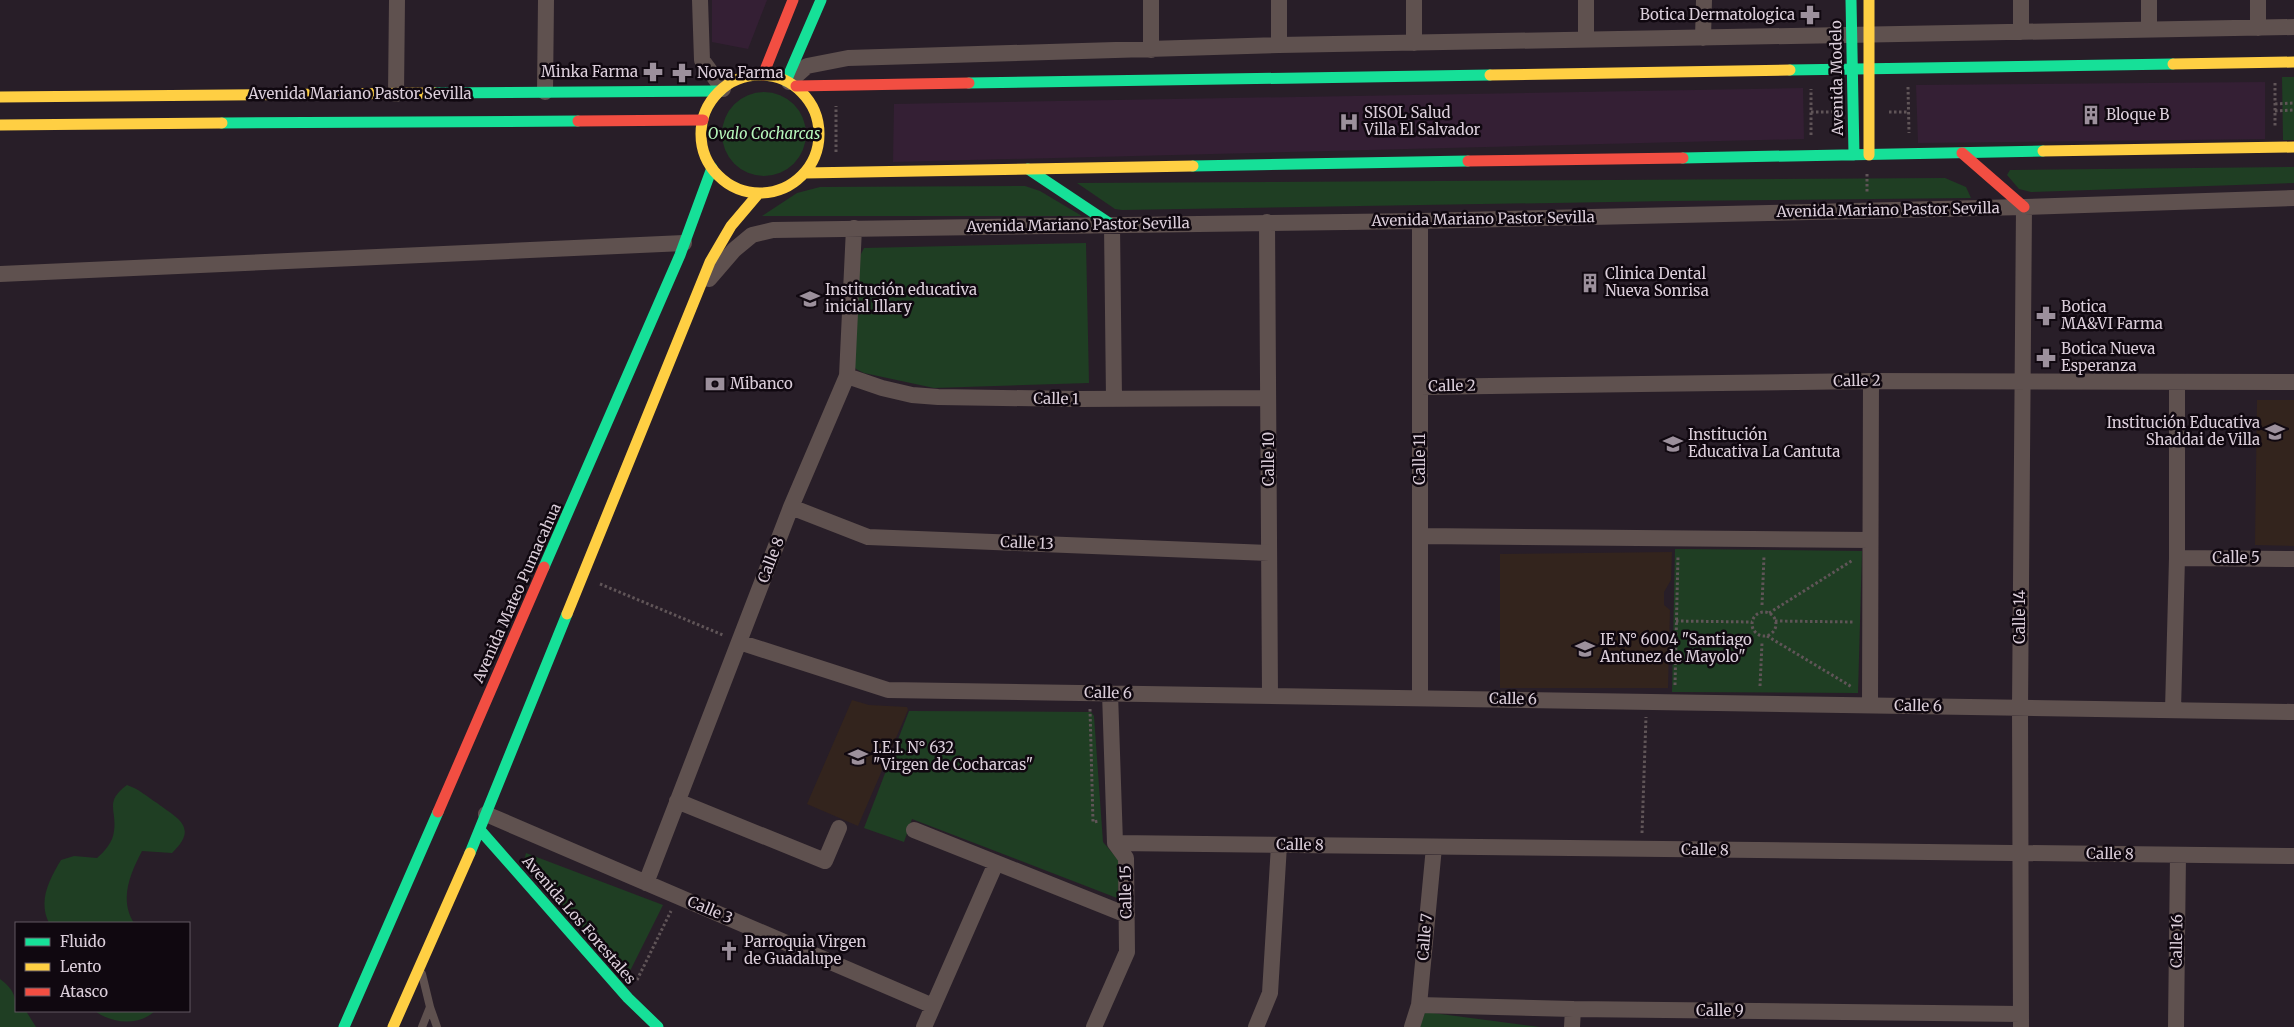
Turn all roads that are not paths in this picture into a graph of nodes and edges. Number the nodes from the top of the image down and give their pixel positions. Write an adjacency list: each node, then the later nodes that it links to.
1 (397, 0): 34 (street)
2 (546, 0): 33 (street)
3 (700, 0): 32 (street)
4 (793, 0): 30 (main road)
5 (821, 0): 31 (main road)
6 (1151, 0): 26 (street)
7 (1279, 0): 25 (street)
8 (1414, 0): 24 (street)
9 (1586, 0): 23 (street)
10 (1704, 0): 22 (street)
11 (1851, 0): 21 (main road, Avenida Modelo)
12 (1869, 0): 20 (main road, Avenida Modelo)
13 (2021, 0): 19 (street)
14 (2149, 0): 18 (street)
15 (2258, 0): 17 (street)
16 (2294, 27): 17 (street)
17 (2258, 28): 18 (street)
18 (2149, 30): 19 (street)
19 (2020, 32): 20 (street)
20 (1869, 34): 21 (street); 29 (main road, Avenida Modelo)
21 (1852, 35): 22 (street); 28 (main road, Avenida Modelo)
22 (1703, 38): 23 (street)
23 (1586, 40): 24 (street)
24 (1414, 43): 25 (street)
25 (1279, 45): 26 (street)
26 (1151, 50): 31 (street)
27 (2294, 62): 29 (main road)
28 (1852, 70): 29 (main road); 31 (main road); 40 (main road, Avenida Modelo)
29 (1869, 70): 41 (main road, Avenida Modelo)
30 (763, 75): 31 (main road); 32 (main road)
31 (790, 83): 44 (main road)
32 (722, 90): 33 (main road, Avenida Mariano Pastor Sevilla); 36 (main road)
33 (545, 92): 34 (main road, Avenida Mariano Pastor Sevilla)
34 (396, 94): 35 (main road, Avenida Mariano Pastor Sevilla)
35 (0, 97)
36 (703, 120): 37 (main road, Avenida Mariano Pastor Sevilla); 42 (main road)
37 (0, 124)
38 (2294, 147): 39 (main road)
39 (1962, 153): 41 (main road); 47 (main road)
40 (1854, 155): 41 (main road); 43 (main road)
41 (1869, 155)
42 (712, 168): 45 (main road); 52 (main road, Avenida Mateo Pumacahua)
43 (1028, 169): 44 (main road); 50 (main road)
44 (805, 173): 45 (main road)
45 (759, 193): 54 (main road)
46 (2294, 198): 47 (street, Avenida Mariano Pastor Sevilla)
47 (2024, 207): 48 (street, Avenida Mariano Pastor Sevilla); 57 (street, Calle 14)
48 (1420, 221): 49 (street, Avenida Mariano Pastor Sevilla); 60 (street, Calle 11)
49 (1266, 222): 50 (street, Avenida Mariano Pastor Sevilla); 61 (street, Calle 10)
50 (1112, 224): 51 (street, Avenida Mariano Pastor Sevilla); 62 (street)
51 (854, 228): 54 (street, Avenida Mariano Pastor Sevilla); 55 (street, Calle 8)
52 (684, 243): 53 (street); 99 (main road, Avenida Mateo Pumacahua)
53 (0, 274)
54 (697, 292): 78 (main road)
55 (847, 376): 62 (street, Calle 1); 63 (street, Calle 8)
56 (1871, 381): 57 (street, Calle 2); 60 (street, Calle 2); 65 (street)
57 (2022, 381): 59 (street, Calle 2); 74 (street, Calle 14)
58 (2294, 382): 59 (street, Calle 2)
59 (2177, 383): 67 (street)
60 (1420, 387): 64 (street, Calle 11)
61 (1268, 398): 62 (street, Calle 1); 66 (street, Calle 10)
62 (1114, 399)
63 (791, 508): 66 (street, Calle 13); 69 (street, Calle 8)
64 (1420, 536): 65 (street); 72 (street, Calle 11)
65 (1870, 540): 73 (street)
66 (1269, 553): 71 (street, Calle 10)
67 (2177, 558): 68 (street, Calle 5); 75 (street)
68 (2294, 559)
69 (739, 642): 70 (street, Calle 6); 77 (street, Calle 8)
70 (1110, 693): 71 (street, Calle 6); 82 (street, Calle 15)
71 (1270, 695): 72 (street, Calle 6)
72 (1420, 698): 73 (street, Calle 6)
73 (1870, 705): 74 (street, Calle 6)
74 (2020, 708): 75 (street, Calle 6); 85 (street, Calle 14)
75 (2173, 710): 76 (street, Calle 6)
76 (2294, 712)
77 (677, 801): 79 (street); 89 (street, Calle 8)
78 (486, 814): 80 (main road); 89 (street, Calle 3)
79 (839, 828)
80 (480, 830): 91 (main road); 103 (main road, Avenida Los Forestales)
81 (914, 830): 88 (street)
82 (1115, 843): 83 (street, Calle 8); 90 (street, Calle 15)
83 (1279, 845): 84 (street, Calle 8); 106 (street)
84 (1434, 847): 85 (street, Calle 8); 92 (street, Calle 7)
85 (2020, 853): 86 (street, Calle 8); 98 (street, Calle 14)
86 (2178, 855): 87 (street, Calle 8); 109 (street, Calle 16)
87 (2294, 856)
88 (996, 863): 90 (street); 93 (street)
89 (646, 883): 93 (street, Calle 3)
90 (1127, 915): 105 (street, Calle 15)
91 (420, 966): 94 (lane); 100 (main road)
92 (1419, 1005): 95 (street, Calle 9); 107 (street, Calle 7)
93 (933, 1006): 104 (street)
94 (430, 1007): 101 (lane); 102 (lane)
95 (1574, 1009): 96 (street, Calle 9); 108 (street)
96 (1728, 1019): 97 (street, Calle 9)
97 (1874, 1019): 98 (street, Calle 9)
98 (2021, 1021)
99 (344, 1027)
100 (393, 1027)
101 (422, 1027)
102 (438, 1027)
103 (658, 1027)
104 (924, 1027)
105 (1094, 1027)
106 (1256, 1027)
107 (1412, 1027)
108 (1572, 1027)
109 (2176, 1027)

